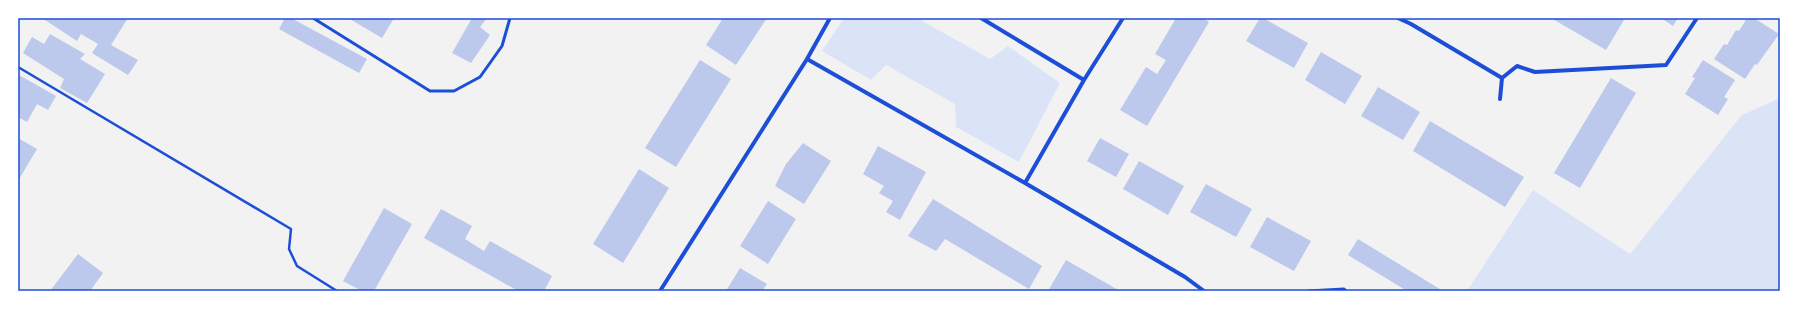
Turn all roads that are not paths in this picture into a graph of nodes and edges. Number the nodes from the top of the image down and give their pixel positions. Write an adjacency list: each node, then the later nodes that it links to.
1 (313, 18): 2 (lane)
2 (510, 18)
3 (830, 18): 8 (street)
4 (981, 18): 10 (street)
5 (1123, 18): 10 (street)
6 (1398, 18): 9 (street)
7 (1697, 18): 9 (street)
8 (807, 59): 12 (street); 13 (street)
9 (1502, 78): 11 (street)
10 (1084, 80): 12 (street)
11 (1500, 98)
12 (1025, 183): 14 (street)
13 (660, 291)
14 (1204, 291)
15 (1308, 291): 16 (lane)
16 (1346, 291)

